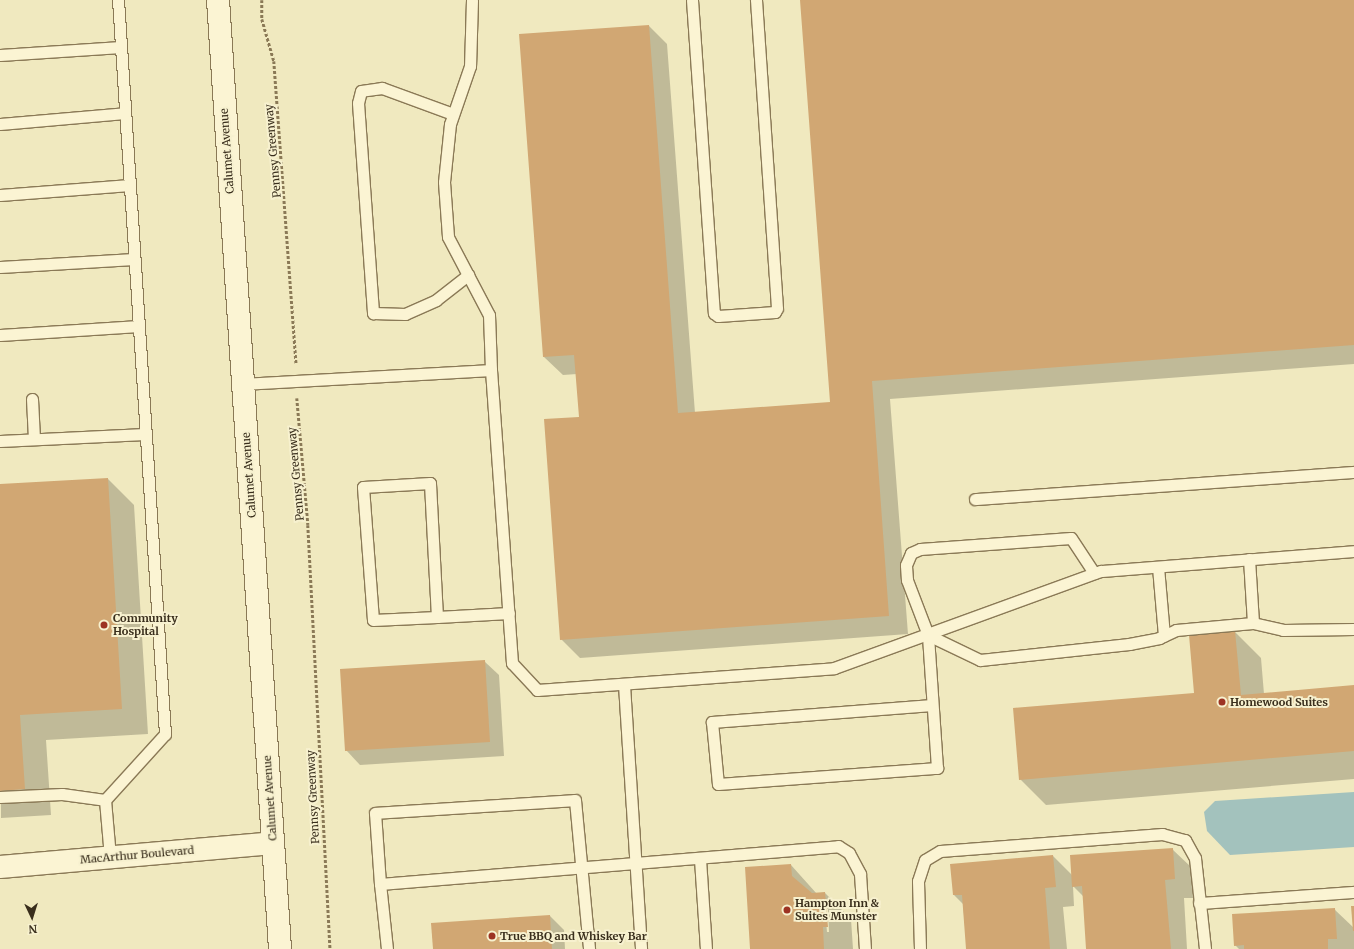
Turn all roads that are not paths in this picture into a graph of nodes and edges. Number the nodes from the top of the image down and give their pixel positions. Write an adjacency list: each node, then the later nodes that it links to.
1 (118, 0): 6 (lane)
2 (218, 0): 19 (main road, Calumet Avenue)
3 (472, 0): 9 (lane)
4 (692, 0): 5 (lane)
5 (756, 0)
6 (120, 47): 7 (lane); 8 (lane)
7 (0, 55)
8 (125, 113): 10 (lane); 11 (lane)
9 (453, 114): 15 (lane); 15 (lane)
10 (0, 124)
11 (130, 185): 12 (lane); 13 (lane)
12 (0, 195)
13 (134, 259): 14 (lane); 16 (lane)
14 (0, 267)
15 (468, 275): 18 (lane)
16 (138, 326): 17 (lane); 21 (lane)
17 (0, 335)
18 (491, 370): 19 (lane); 30 (lane)
19 (243, 384): 40 (main road, Calumet Avenue)
20 (32, 399): 22 (lane)
21 (145, 434): 22 (lane); 39 (lane)
22 (34, 440): 23 (lane)
23 (0, 441)
24 (1354, 472): 25 (lane)
25 (974, 499)
26 (1354, 552): 27 (lane)
27 (1249, 559): 28 (lane); 32 (lane)
28 (1158, 567): 29 (lane); 35 (lane)
29 (1094, 573): 34 (lane); 34 (lane)
30 (509, 613): 31 (lane); 36 (lane)
31 (437, 617): 31 (lane)
32 (1252, 623): 33 (lane); 35 (lane)
33 (1354, 629)
34 (928, 635): 35 (lane); 36 (lane); 37 (lane)
35 (1164, 636)
36 (624, 685): 43 (lane)
37 (932, 705): 37 (lane)
38 (0, 797): 39 (lane)
39 (105, 800): 41 (lane)
40 (273, 843): 41 (main road, MacArthur Boulevard); 49 (main road, Calumet Avenue)
41 (110, 858): 44 (main road, MacArthur Boulevard)
42 (700, 859): 43 (lane); 53 (lane); 54 (lane)
43 (636, 864): 45 (lane); 52 (lane)
44 (0, 867)
45 (583, 869): 46 (lane); 46 (lane); 51 (lane)
46 (380, 884): 50 (lane)
47 (1354, 892): 48 (lane)
48 (1199, 903): 55 (lane); 56 (lane)
49 (280, 949)
50 (386, 949)
51 (588, 949)
52 (641, 949)
53 (706, 949)
54 (865, 949)
55 (920, 949)
56 (1205, 949)

